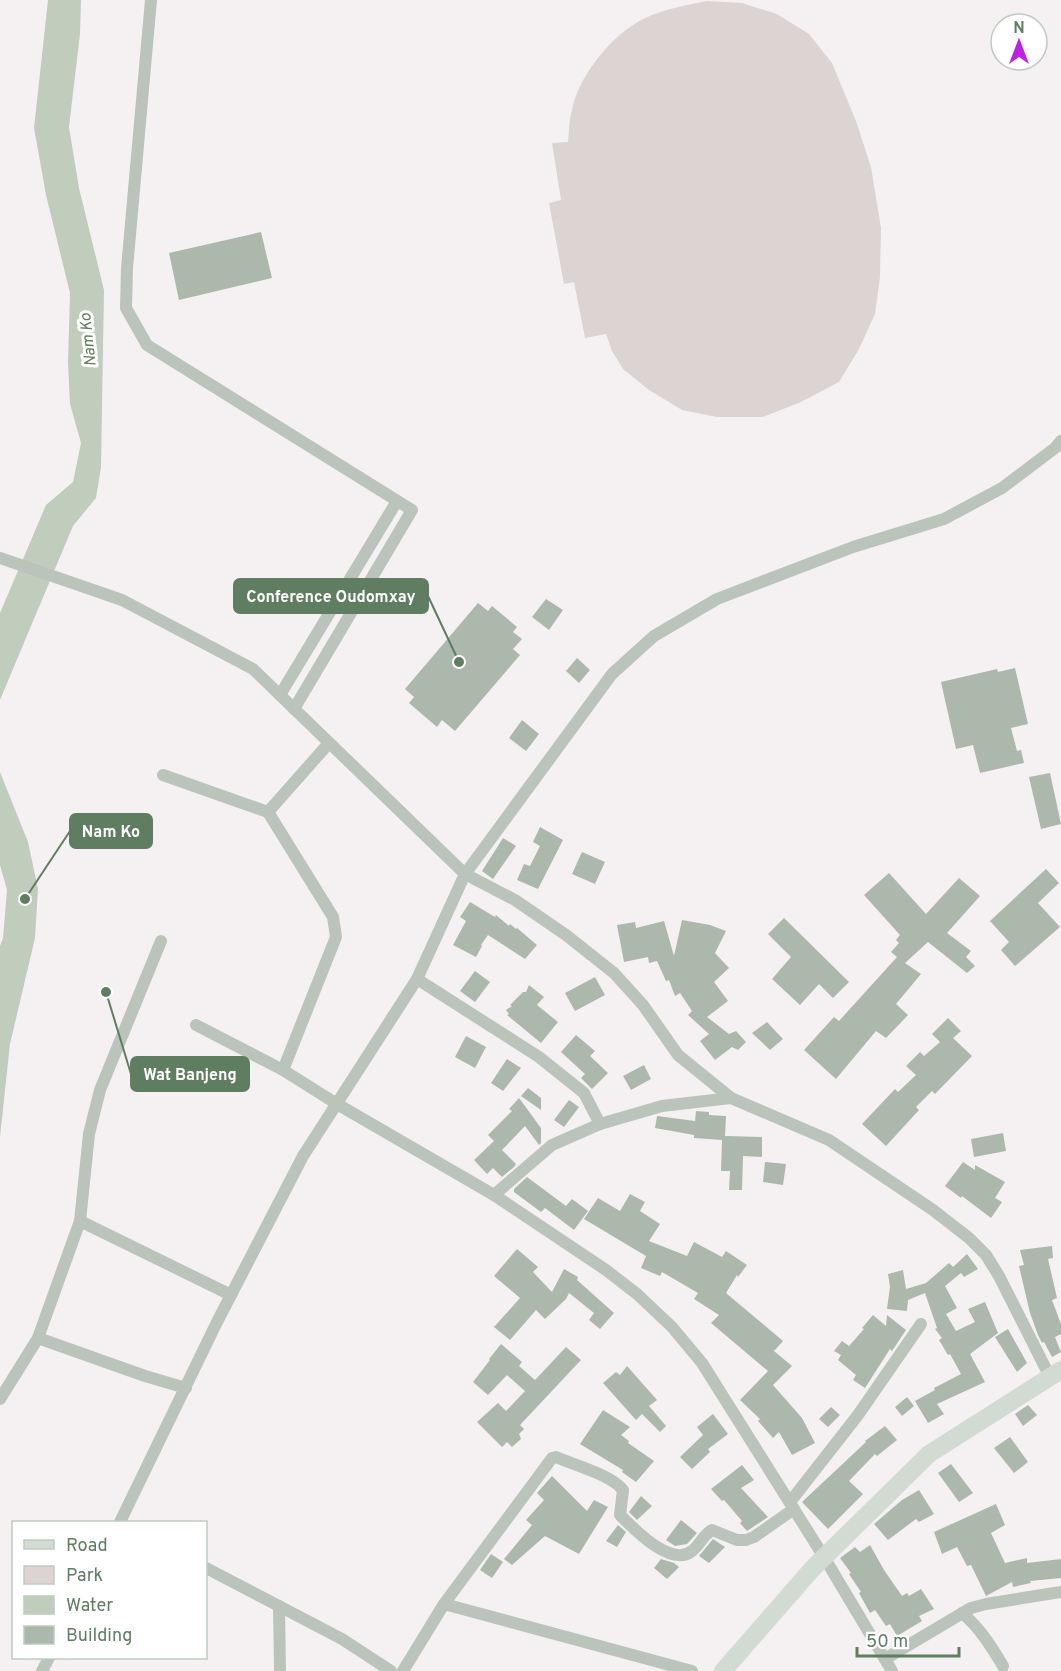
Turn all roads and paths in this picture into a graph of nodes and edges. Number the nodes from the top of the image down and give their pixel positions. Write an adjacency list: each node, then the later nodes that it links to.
1 (151, 0): 3 (street)
2 (1061, 441): 10 (street)
3 (397, 501): 5 (street); 6 (street)
4 (0, 558): 5 (street)
5 (280, 695): 6 (street)
6 (294, 709): 7 (street)
7 (329, 743): 9 (street); 10 (street)
8 (163, 775): 9 (street)
9 (268, 812): 14 (street)
10 (465, 874): 12 (street); 15 (street)
11 (161, 941): 19 (street)
12 (417, 979): 16 (street); 17 (street)
13 (196, 1025): 14 (street)
14 (283, 1070): 16 (street)
15 (731, 1098): 17 (street); 23 (street)
16 (337, 1104): 18 (street); 20 (street)
17 (600, 1124): 18 (street)
18 (494, 1195): 26 (street)
19 (80, 1221): 20 (street); 22 (street)
20 (231, 1295): 24 (street)
21 (921, 1324): 26 (street)
22 (38, 1338): 24 (street); 25 (street)
23 (1056, 1374): 28 (street)
24 (186, 1388): 27 (street)
25 (0, 1399)
26 (792, 1505): 28 (street); 31 (street)
27 (120, 1521)
28 (824, 1557): 34 (street); 40 (street)
29 (207, 1569): 32 (street)
30 (1061, 1592): 33 (street)
31 (444, 1604): 38 (street); 39 (street)
32 (279, 1606): 36 (street); 37 (street)
33 (962, 1613): 34 (street); 35 (street)
34 (885, 1659): 41 (street)
35 (1003, 1666)
36 (280, 1671)
37 (391, 1671)
38 (403, 1671)
39 (692, 1671)
40 (723, 1671)
41 (892, 1671)

